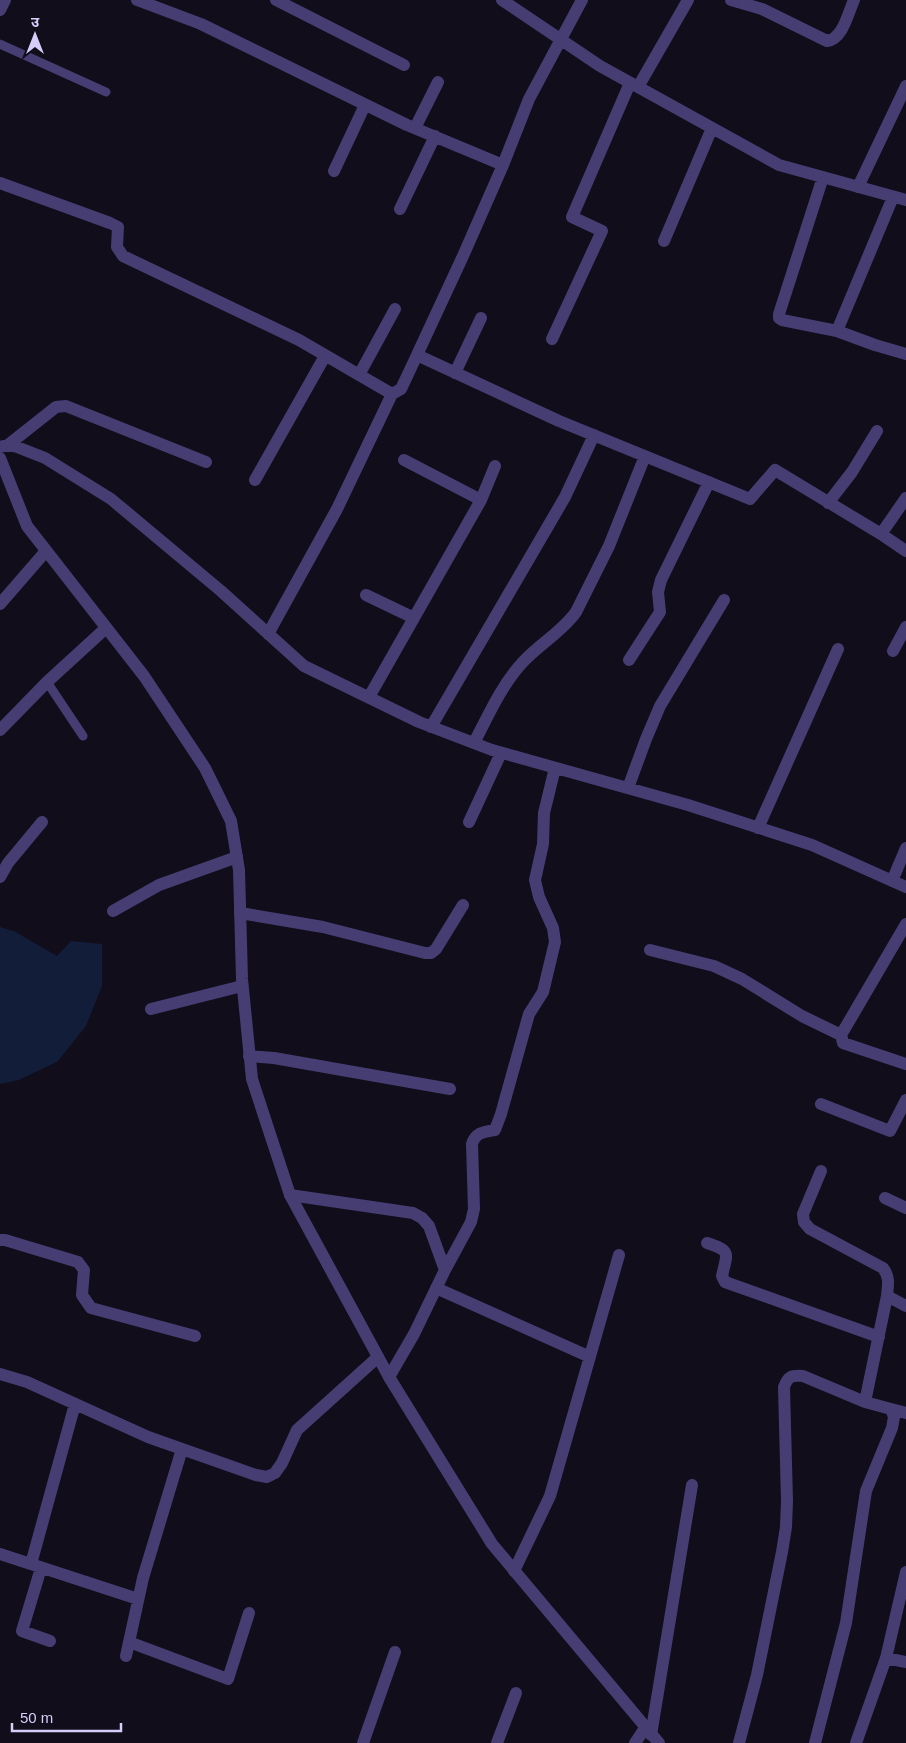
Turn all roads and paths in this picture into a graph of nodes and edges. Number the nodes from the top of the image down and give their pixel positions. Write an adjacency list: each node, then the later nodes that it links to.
1 (5, 0): 10 (street)
2 (137, 0): 18 (street)
3 (276, 0): 13 (street)
4 (502, 0): 11 (street)
5 (582, 0): 11 (street)
6 (688, 0): 15 (street)
7 (731, 0): 9 (street)
8 (854, 0): 9 (street)
9 (764, 5)
10 (0, 10)
11 (560, 39): 15 (street); 22 (street)
12 (0, 44): 17 (lane)
13 (404, 65)
14 (438, 82): 19 (street)
15 (634, 85): 20 (street); 34 (street)
16 (906, 86): 26 (street)
17 (106, 92)
18 (365, 105): 19 (street); 23 (street)
19 (415, 128): 21 (street)
20 (712, 128): 24 (street); 30 (street)
21 (435, 136): 22 (street); 29 (street)
22 (503, 165): 36 (street)
23 (334, 170)
24 (823, 177): 26 (street); 33 (street)
25 (0, 183): 37 (street)
26 (858, 187): 27 (street)
27 (893, 196): 28 (street); 33 (street)
28 (906, 200)
29 (400, 209)
30 (664, 241)
31 (395, 309): 39 (street)
32 (481, 318): 38 (street)
33 (837, 331): 35 (street)
34 (552, 339)
35 (906, 354)
36 (416, 355): 38 (street); 40 (street)
37 (325, 356): 39 (street); 50 (street)
38 (455, 373): 42 (street)
39 (360, 375): 40 (street)
40 (392, 394): 64 (street)
41 (877, 431): 54 (street)
42 (594, 435): 44 (street); 70 (street)
43 (4, 446): 47 (street); 64 (street)
44 (645, 456): 51 (street); 73 (street)
45 (0, 458): 49 (street)
46 (404, 460): 53 (street)
47 (206, 462)
48 (495, 466): 53 (street)
49 (3, 476): 56 (street)
50 (255, 480)
51 (710, 482): 54 (street); 67 (street)
52 (906, 498): 55 (street)
53 (481, 500): 61 (street)
54 (828, 503): 55 (street)
55 (882, 534): 57 (street)
56 (46, 551): 60 (street); 63 (street)
57 (906, 551)
58 (366, 596): 61 (street)
59 (724, 600): 76 (street)
60 (0, 604)
61 (414, 618): 69 (street)
62 (906, 626): 66 (street)
63 (106, 628): 68 (street); 81 (street)
64 (268, 634): 69 (street)
65 (838, 649): 79 (street)
66 (893, 651)
67 (629, 660)
68 (47, 682): 71 (street); 72 (lane)
69 (369, 698): 70 (street)
70 (431, 727): 73 (street)
71 (0, 730)
72 (83, 736)
73 (474, 743): 74 (street)
74 (501, 753): 75 (street); 78 (street)
75 (555, 768): 76 (street); 105 (street)
76 (628, 788): 79 (street)
77 (42, 822): 82 (street)
78 (469, 822)
79 (758, 828): 83 (street)
80 (906, 848): 83 (street)
81 (237, 856): 86 (street); 87 (street)
82 (0, 877)
83 (892, 881): 84 (street)
84 (906, 888)
85 (463, 905): 87 (street)
86 (113, 911)
87 (240, 913): 90 (street)
88 (906, 924): 92 (street)
89 (650, 950): 92 (street)
90 (242, 986): 91 (street); 93 (street)
91 (150, 1009)
92 (841, 1035): 94 (street)
93 (249, 1056): 95 (street); 99 (street)
94 (906, 1064)
95 (450, 1090)
96 (906, 1100): 97 (street)
97 (821, 1104)
98 (821, 1171): 107 (street)
99 (290, 1195): 105 (street); 111 (street)
100 (885, 1198): 101 (street)
101 (906, 1208)
102 (0, 1240): 109 (street)
103 (707, 1243): 110 (street)
104 (619, 1255): 112 (street)
105 (445, 1270): 106 (street)
106 (436, 1288): 112 (street); 114 (street)
107 (887, 1296): 108 (street); 110 (street)
108 (906, 1306)
109 (195, 1336)
110 (879, 1337): 115 (street)
111 (378, 1356): 114 (street); 119 (street)
112 (590, 1356): 123 (street)
113 (0, 1374): 116 (street)
114 (389, 1378): 123 (street)
115 (865, 1402): 117 (street); 138 (street)
116 (75, 1404): 119 (street); 122 (street)
117 (891, 1409): 118 (street); 139 (street)
118 (906, 1413)
119 (182, 1449): 125 (street)
120 (692, 1485): 134 (street)
121 (0, 1554): 122 (street)
122 (36, 1566): 125 (street); 127 (street)
123 (514, 1571): 134 (street)
124 (906, 1572): 131 (street)
125 (138, 1599): 128 (street)
126 (249, 1613): 128 (street)
127 (50, 1641)
128 (129, 1642): 130 (street)
129 (395, 1652): 135 (street)
130 (126, 1656)
131 (886, 1658): 132 (street); 140 (street)
132 (906, 1662)
133 (516, 1693): 136 (street)
134 (651, 1735): 137 (street)
135 (363, 1743)
136 (496, 1743)
137 (635, 1743)
138 (739, 1743)
139 (815, 1743)
140 (856, 1743)

